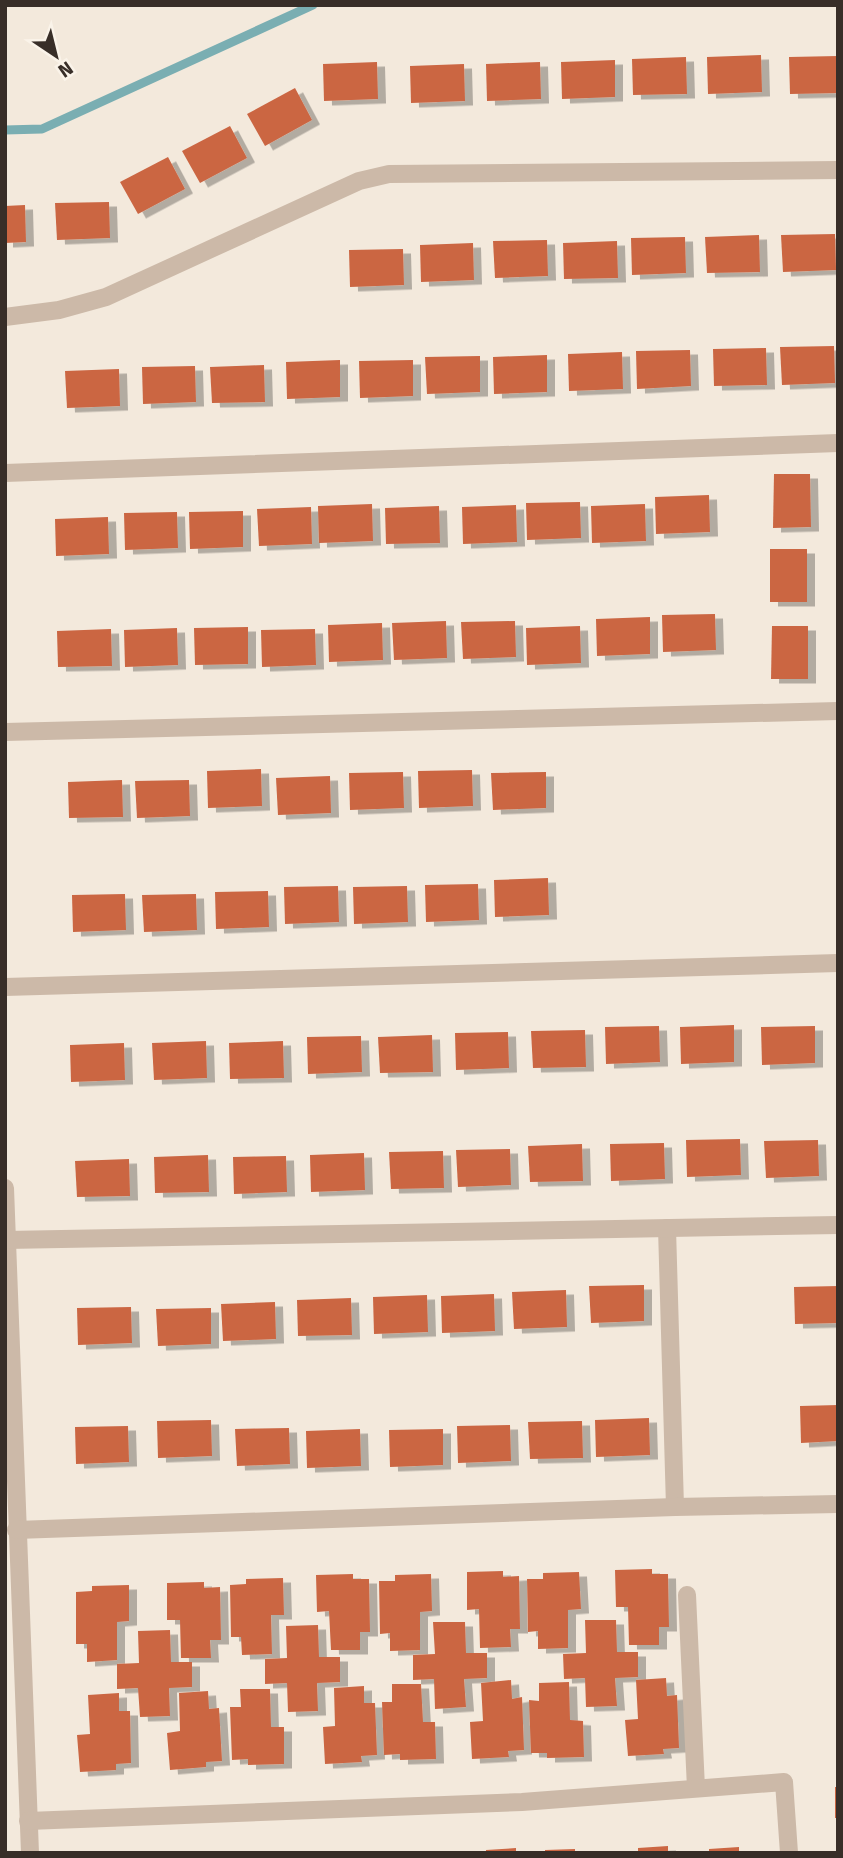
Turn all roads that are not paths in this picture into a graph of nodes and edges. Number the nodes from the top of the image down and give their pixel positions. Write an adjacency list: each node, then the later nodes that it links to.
1 (838, 170): 2 (street)
2 (5, 317)
3 (838, 443): 4 (street)
4 (5, 473)
5 (838, 711): 6 (street)
6 (5, 732)
7 (838, 963): 8 (street)
8 (5, 987)
9 (5, 1188): 12 (street)
10 (838, 1225): 11 (street)
11 (667, 1228): 12 (street); 14 (street)
12 (6, 1240): 15 (street)
13 (838, 1504): 14 (street)
14 (675, 1507): 15 (street)
15 (16, 1530): 18 (street)
16 (687, 1595): 17 (street)
17 (696, 1788): 18 (street); 20 (street)
18 (28, 1821): 19 (street)
19 (30, 1853)
20 (789, 1853)

